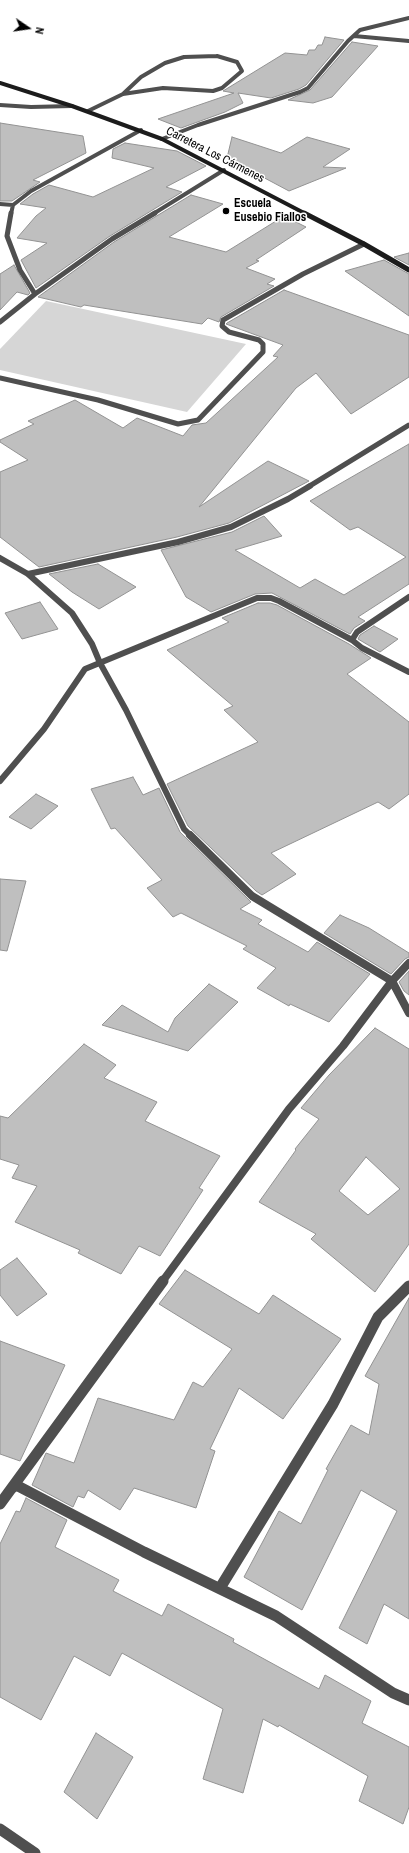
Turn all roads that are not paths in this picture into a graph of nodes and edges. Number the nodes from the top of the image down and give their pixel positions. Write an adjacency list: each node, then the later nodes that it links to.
1 (409, 18): 2 (street)
2 (354, 36): 3 (street); 10 (street)
3 (409, 41)
4 (0, 83): 7 (main road, Carretera Los Cármenes)
5 (123, 94): 5 (street); 8 (street)
6 (0, 105): 7 (street)
7 (72, 106): 8 (main road, Carretera Los Cármenes)
8 (88, 111): 9 (main road, Carretera Los Cármenes)
9 (141, 130): 10 (main road, Carretera Los Cármenes); 13 (street)
10 (162, 139): 11 (main road, Carretera Los Cármenes)
11 (224, 170): 14 (main road, Carretera Los Cármenes); 16 (street)
12 (0, 204): 13 (street)
13 (13, 205): 16 (street)
14 (364, 244): 15 (main road, Carretera Los Cármenes); 18 (street)
15 (409, 270)
16 (35, 294): 17 (street)
17 (0, 322)
18 (0, 378)
19 (409, 425): 21 (street)
20 (0, 558): 21 (street)
21 (28, 574): 24 (street)
22 (409, 597): 23 (street)
23 (352, 640): 24 (street); 25 (street)
24 (100, 662): 26 (street); 28 (street)
25 (409, 672)
26 (0, 781)
27 (409, 963): 28 (street)
28 (392, 981): 29 (street); 31 (street)
29 (409, 1013)
30 (409, 1286): 33 (street)
31 (12, 1488): 32 (street); 33 (street)
32 (0, 1504)
33 (220, 1588): 34 (street)
34 (409, 1700)
35 (0, 1829): 36 (street)
36 (35, 1853)

